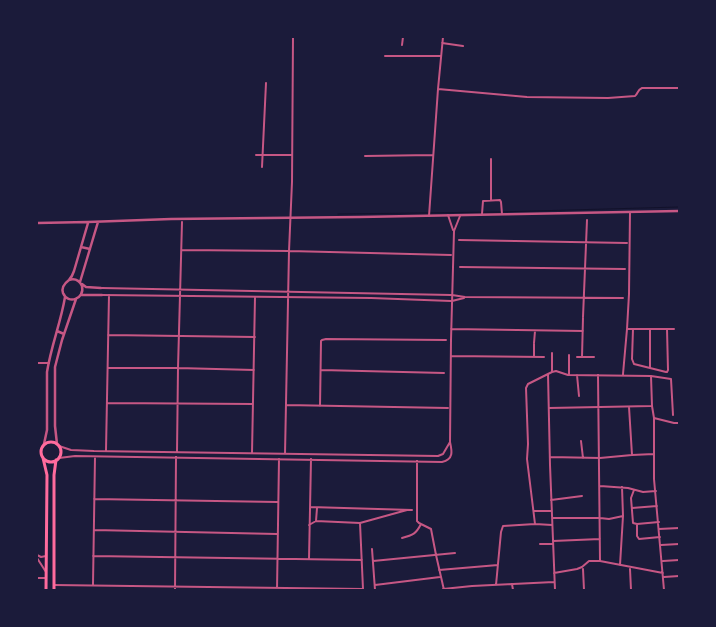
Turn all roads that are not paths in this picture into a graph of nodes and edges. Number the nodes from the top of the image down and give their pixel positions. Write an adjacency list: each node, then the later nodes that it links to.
1 (293, 37): 14 (street)
2 (403, 37): 5 (street)
3 (443, 37): 4 (street)
4 (442, 43): 6 (street); 8 (street)
5 (402, 45)
6 (463, 46)
7 (385, 56): 8 (street)
8 (441, 56): 10 (street)
9 (266, 83): 13 (street)
10 (438, 88): 11 (street); 15 (street)
11 (679, 88)
12 (256, 155): 13 (street)
13 (263, 155): 14 (street); 18 (street)
14 (292, 155): 27 (street)
15 (433, 155): 16 (street); 24 (street)
16 (365, 156)
17 (491, 159): 19 (street)
18 (262, 167)
19 (492, 200): 21 (street); 23 (street)
20 (679, 211): 22 (street)
21 (502, 212): 22 (street); 23 (street)
22 (630, 212): 66 (street)
23 (482, 213): 25 (street)
24 (429, 214): 26 (street); 27 (street)
25 (460, 215): 26 (street); 33 (street)
26 (448, 216): 33 (street)
27 (291, 218): 30 (street); 40 (street)
28 (587, 220): 35 (street)
29 (88, 222): 30 (street); 32 (street); 37 (street)
30 (98, 222): 38 (street)
31 (182, 222): 39 (street)
32 (37, 223)
33 (454, 231): 54 (street)
34 (459, 240): 35 (street)
35 (586, 242): 36 (street); 43 (street)
36 (627, 243)
37 (82, 247): 38 (street); 45 (street)
38 (90, 249): 46 (street)
39 (182, 250): 40 (street); 48 (street)
40 (289, 251): 41 (street); 49 (street)
41 (451, 255)
42 (460, 267): 43 (street)
43 (586, 269): 44 (street); 61 (street)
44 (625, 269)
45 (69, 280): 46 (street); 55 (street)
46 (80, 283): 47 (street); 51 (street)
47 (102, 288): 48 (street)
48 (180, 289): 49 (street); 56 (street)
49 (289, 292): 50 (street); 58 (street)
50 (371, 293): 54 (street); 59 (street)
51 (82, 295): 52 (street); 63 (street)
52 (102, 295): 53 (street)
53 (108, 295): 56 (street); 75 (street)
54 (451, 295): 60 (street); 64 (street)
55 (65, 296): 63 (street); 71 (street)
56 (180, 296): 57 (street); 76 (street)
57 (255, 297): 58 (street); 77 (street)
58 (288, 297): 59 (street); 106 (street)
59 (371, 298): 64 (street)
60 (465, 298): 61 (street); 64 (street)
61 (584, 298): 62 (street); 73 (street)
62 (623, 298)
63 (76, 299): 74 (street)
64 (451, 301): 65 (street)
65 (451, 329): 72 (street); 81 (street)
66 (627, 329): 69 (street); 100 (street)
67 (666, 329): 68 (street); 70 (street); 91 (street)
68 (674, 329)
69 (633, 330): 70 (street); 91 (street)
70 (650, 330): 91 (street)
71 (57, 331): 74 (street); 88 (street)
72 (535, 331): 73 (street); 82 (street)
73 (583, 331): 85 (street)
74 (64, 334): 119 (street)
75 (108, 335): 76 (street); 89 (street)
76 (179, 336): 77 (street); 90 (street)
77 (254, 337): 92 (street)
78 (446, 340): 93 (street)
79 (552, 353): 94 (street)
80 (569, 355): 97 (street)
81 (450, 356): 82 (street); 117 (street)
82 (534, 357): 83 (street)
83 (544, 357)
84 (577, 357): 85 (street)
85 (582, 357): 86 (street)
86 (594, 357)
87 (37, 363): 88 (street)
88 (48, 363): 118 (street)
89 (108, 368): 90 (street); 103 (street)
90 (178, 368): 92 (street); 104 (street)
91 (650, 368)
92 (254, 370): 105 (street)
93 (321, 370): 95 (street); 107 (street)
94 (552, 372): 96 (street); 97 (street)
95 (444, 373)
96 (548, 374): 112 (street); 162 (street)
97 (570, 375): 98 (street)
98 (577, 375): 99 (street); 102 (street)
99 (598, 375): 100 (street); 109 (street)
100 (623, 375): 101 (street)
101 (651, 376): 108 (street); 113 (street)
102 (579, 396)
103 (107, 403): 104 (street); 121 (street)
104 (177, 404): 105 (street); 122 (street)
105 (253, 404): 124 (street)
106 (286, 405): 107 (street); 125 (street)
107 (320, 406): 111 (street)
108 (652, 406): 110 (street); 114 (street)
109 (598, 407): 110 (street); 112 (street); 137 (street)
110 (629, 407): 128 (street)
111 (448, 408)
112 (549, 408): 133 (street)
113 (673, 415)
114 (654, 418): 115 (street); 126 (street)
115 (679, 423)
116 (581, 441): 136 (street)
117 (450, 442): 130 (street); 143 (street)
118 (43, 445): 119 (main road); 120 (main road); 134 (main road)
119 (58, 445): 122 (street); 138 (main road)
120 (38, 446)
121 (106, 450)
122 (177, 452): 123 (street)
123 (234, 453): 124 (street); 135 (street)
124 (252, 453): 125 (street)
125 (286, 454): 127 (street)
126 (654, 454): 128 (street); 147 (street)
127 (337, 455): 130 (street); 141 (street)
128 (632, 455): 137 (street)
129 (37, 456): 134 (main road)
130 (422, 456): 143 (street)
131 (94, 457): 149 (street)
132 (176, 457): 135 (street); 138 (street); 150 (street)
133 (550, 457): 136 (street); 151 (street)
134 (43, 458): 138 (main road); 152 (main road)
135 (234, 458): 139 (street)
136 (583, 458): 137 (street)
137 (600, 458): 144 (street)
138 (58, 459): 153 (main road)
139 (278, 459): 140 (street); 154 (street)
140 (311, 459): 141 (street); 156 (street)
141 (337, 460): 142 (street)
142 (417, 461): 143 (street); 169 (street)
143 (422, 461)
144 (600, 486): 145 (street); 165 (street)
145 (622, 487): 146 (street); 163 (street)
146 (634, 490): 147 (street); 158 (street)
147 (656, 491): 155 (street)
148 (582, 496): 151 (street)
149 (94, 499): 150 (street); 175 (street)
150 (176, 500): 154 (street); 177 (street)
151 (551, 500): 161 (street)
152 (46, 502): 153 (main road); 190 (main road)
153 (54, 502): 216 (main road)
154 (277, 502): 178 (street)
155 (657, 506): 158 (street); 167 (street)
156 (310, 507): 157 (street); 172 (street)
157 (317, 508): 159 (street); 166 (street)
158 (632, 508): 171 (street)
159 (407, 510): 160 (street); 168 (street)
160 (412, 510)
161 (552, 511): 162 (street); 164 (street)
162 (534, 512): 170 (street)
163 (623, 516): 165 (street); 201 (street)
164 (552, 518): 165 (street); 173 (street)
165 (600, 518): 181 (street)
166 (316, 521): 168 (street); 172 (street)
167 (659, 522): 171 (street); 176 (street)
168 (360, 523): 196 (street)
169 (421, 524): 180 (street); 189 (street)
170 (536, 524): 173 (street); 202 (street)
171 (636, 524): 179 (street)
172 (310, 525): 195 (street)
173 (552, 525): 182 (street)
174 (679, 528): 176 (street)
175 (94, 530): 177 (street); 191 (street)
176 (660, 530): 179 (street)
177 (176, 532): 178 (street); 192 (street)
178 (277, 534): 194 (street)
179 (660, 537): 185 (street)
180 (402, 538)
181 (600, 539): 182 (street); 197 (street)
182 (553, 542): 183 (street); 207 (street)
183 (540, 544)
184 (679, 544): 185 (street)
185 (661, 545): 200 (street)
186 (372, 549): 199 (street)
187 (455, 554): 189 (street)
188 (37, 555): 190 (street)
189 (436, 555): 199 (street); 205 (street)
190 (46, 556): 206 (main road)
191 (94, 556): 192 (street); 217 (street)
192 (175, 557): 194 (street); 222 (street)
193 (37, 558): 206 (street)
194 (277, 559): 195 (street); 223 (street)
195 (309, 559): 196 (street)
196 (362, 560): 225 (street)
197 (600, 560): 201 (street); 207 (street)
198 (679, 560): 200 (street)
199 (373, 561): 218 (street)
200 (662, 562): 208 (street)
201 (620, 565): 208 (street)
202 (498, 566): 205 (street); 220 (street)
203 (583, 568): 235 (street)
204 (630, 569): 236 (street)
205 (439, 570): 210 (street)
206 (46, 573): 213 (main road)
207 (554, 573): 214 (street)
208 (663, 573): 211 (street)
209 (679, 576): 211 (street)
210 (440, 577): 218 (street); 226 (street)
211 (664, 577): 237 (street)
212 (37, 578): 213 (street)
213 (46, 578): 227 (main road)
214 (554, 582): 215 (street); 234 (street)
215 (512, 584): 220 (street); 233 (street)
216 (54, 585): 217 (street); 228 (main road)
217 (93, 585): 221 (street)
218 (375, 585): 231 (street)
219 (493, 585): 220 (street); 226 (street); 232 (street)
220 (496, 585)
221 (110, 586): 222 (street); 229 (street)
222 (175, 586): 223 (street); 230 (street)
223 (277, 589): 224 (street)
224 (300, 589): 225 (street)
225 (363, 589)
226 (443, 589)
227 (46, 590)
228 (54, 590)
229 (109, 590)
230 (175, 590)
231 (375, 590)
232 (493, 590)
233 (512, 590)
234 (555, 590)
235 (584, 590)
236 (631, 590)
237 (664, 590)

